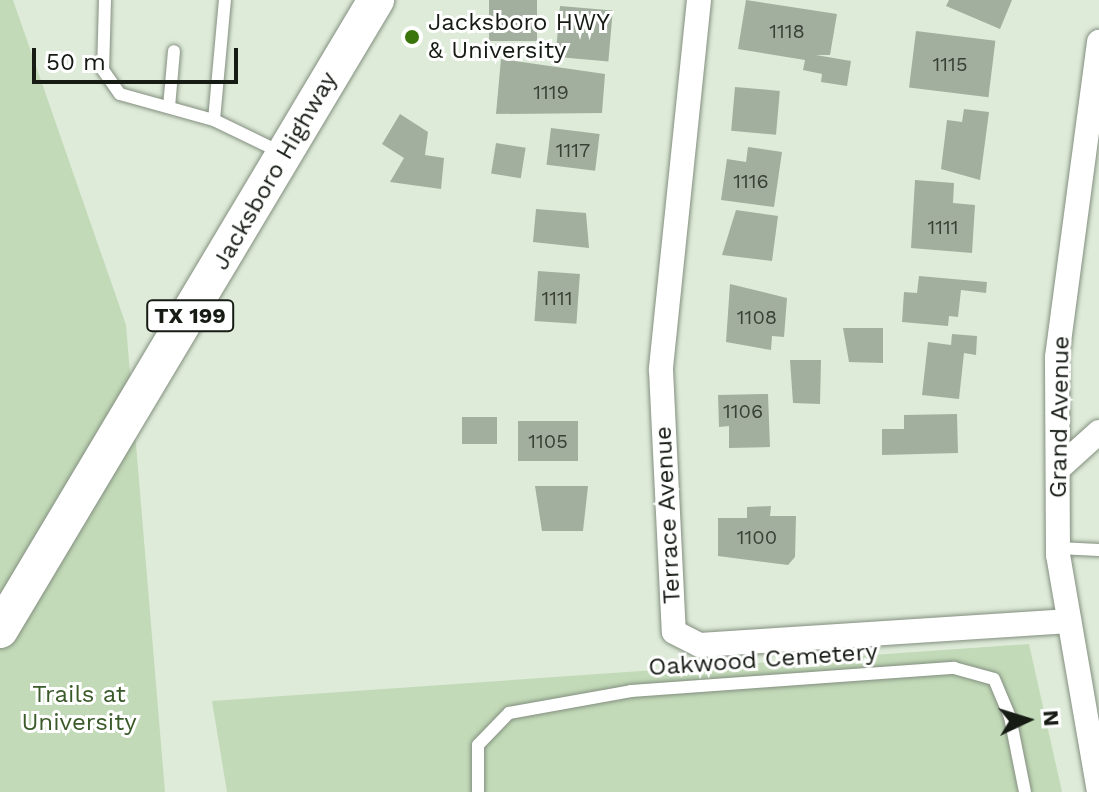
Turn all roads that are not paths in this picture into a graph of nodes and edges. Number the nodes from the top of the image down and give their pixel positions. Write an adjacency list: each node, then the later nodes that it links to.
1 (105, 0): 8 (lane)
2 (225, 0): 9 (lane)
3 (376, 0): 10 (main road, Jacksboro Highway / TX 199)
4 (699, 0): 15 (street, Terrace Avenue)
5 (1099, 42): 7 (street, Grand Avenue)
6 (174, 51): 8 (lane)
7 (1094, 99): 12 (street, Grand Avenue)
8 (169, 107): 9 (lane)
9 (214, 120): 10 (lane)
10 (285, 155): 16 (main road, Jacksboro Highway / TX 199)
11 (1096, 440): 12 (street)
12 (1058, 469): 13 (street, Grand Avenue)
13 (1058, 548): 14 (lane); 15 (street, Grand Avenue)
14 (1099, 550)
15 (1069, 621): 19 (street, Grand Avenue)
16 (0, 630)
17 (478, 792): 18 (lane, Oakwood Cemetery)
18 (1025, 792)
19 (1099, 792)

